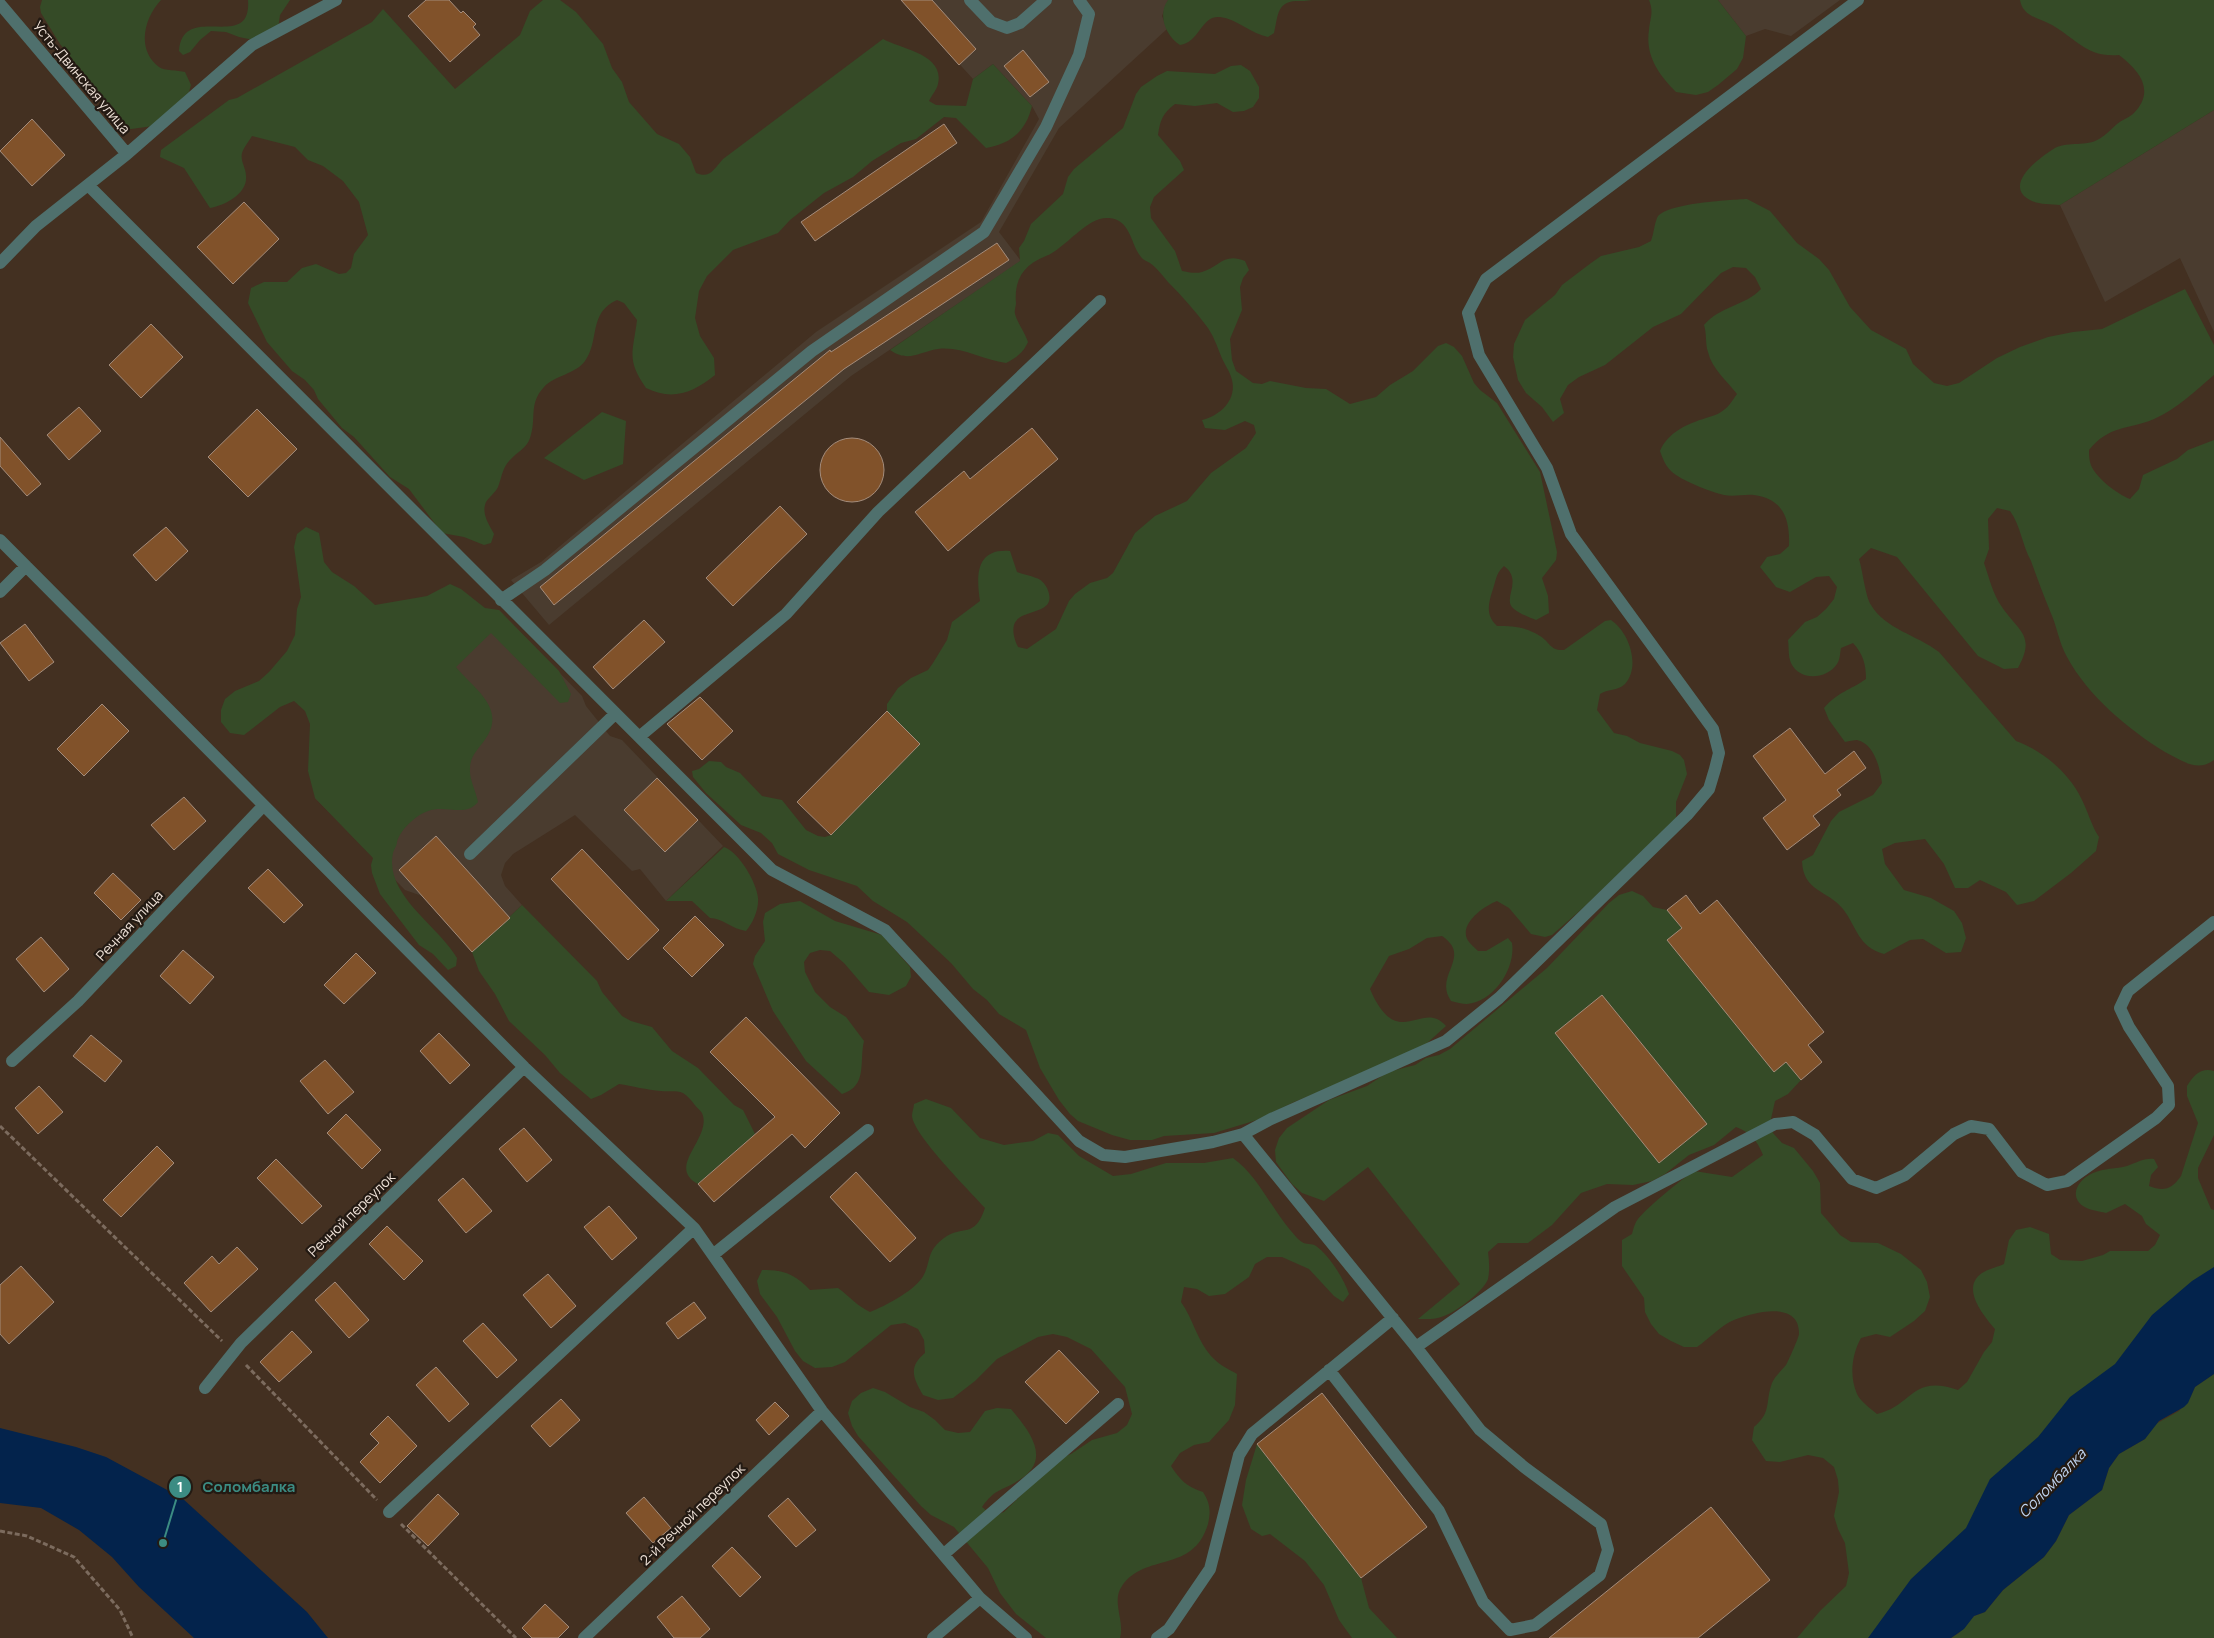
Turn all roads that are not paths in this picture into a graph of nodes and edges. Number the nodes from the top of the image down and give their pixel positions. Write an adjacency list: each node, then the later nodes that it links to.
1 (336, 0): 7 (street)
2 (970, 0): 3 (street)
3 (1046, 0)
4 (1080, 0): 14 (street)
5 (1858, 0): 23 (street)
6 (0, 4): 7 (street, Усть-Двинская улица)
7 (127, 154): 8 (street, Усть-Двинская улица)
8 (89, 186): 9 (street, Усть-Двинская улица); 14 (street)
9 (0, 263)
10 (1100, 302): 16 (street)
11 (0, 540): 12 (street)
12 (26, 566): 13 (street); 17 (street)
13 (0, 592)
14 (501, 600): 15 (street)
15 (615, 714): 16 (street); 18 (street)
16 (639, 737): 23 (street)
17 (263, 806): 20 (street, Речная улица); 21 (street)
18 (470, 854)
19 (2214, 922): 27 (street)
20 (12, 1061)
21 (524, 1067): 24 (street); 29 (street, Речной переулок)
22 (868, 1130): 25 (street)
23 (1243, 1134): 26 (street)
24 (694, 1228): 25 (street); 32 (street)
25 (714, 1254): 31 (street)
26 (1393, 1318): 27 (street); 28 (street)
27 (1416, 1348): 28 (street)
28 (1329, 1370): 38 (street)
29 (205, 1388)
30 (1118, 1404): 33 (street)
31 (822, 1411): 33 (street); 35 (street, 2-й Речной переулок)
32 (389, 1512)
33 (944, 1554): 34 (street)
34 (980, 1598): 36 (street); 37 (street)
35 (584, 1638)
36 (933, 1638)
37 (1026, 1638)
38 (1157, 1638)

